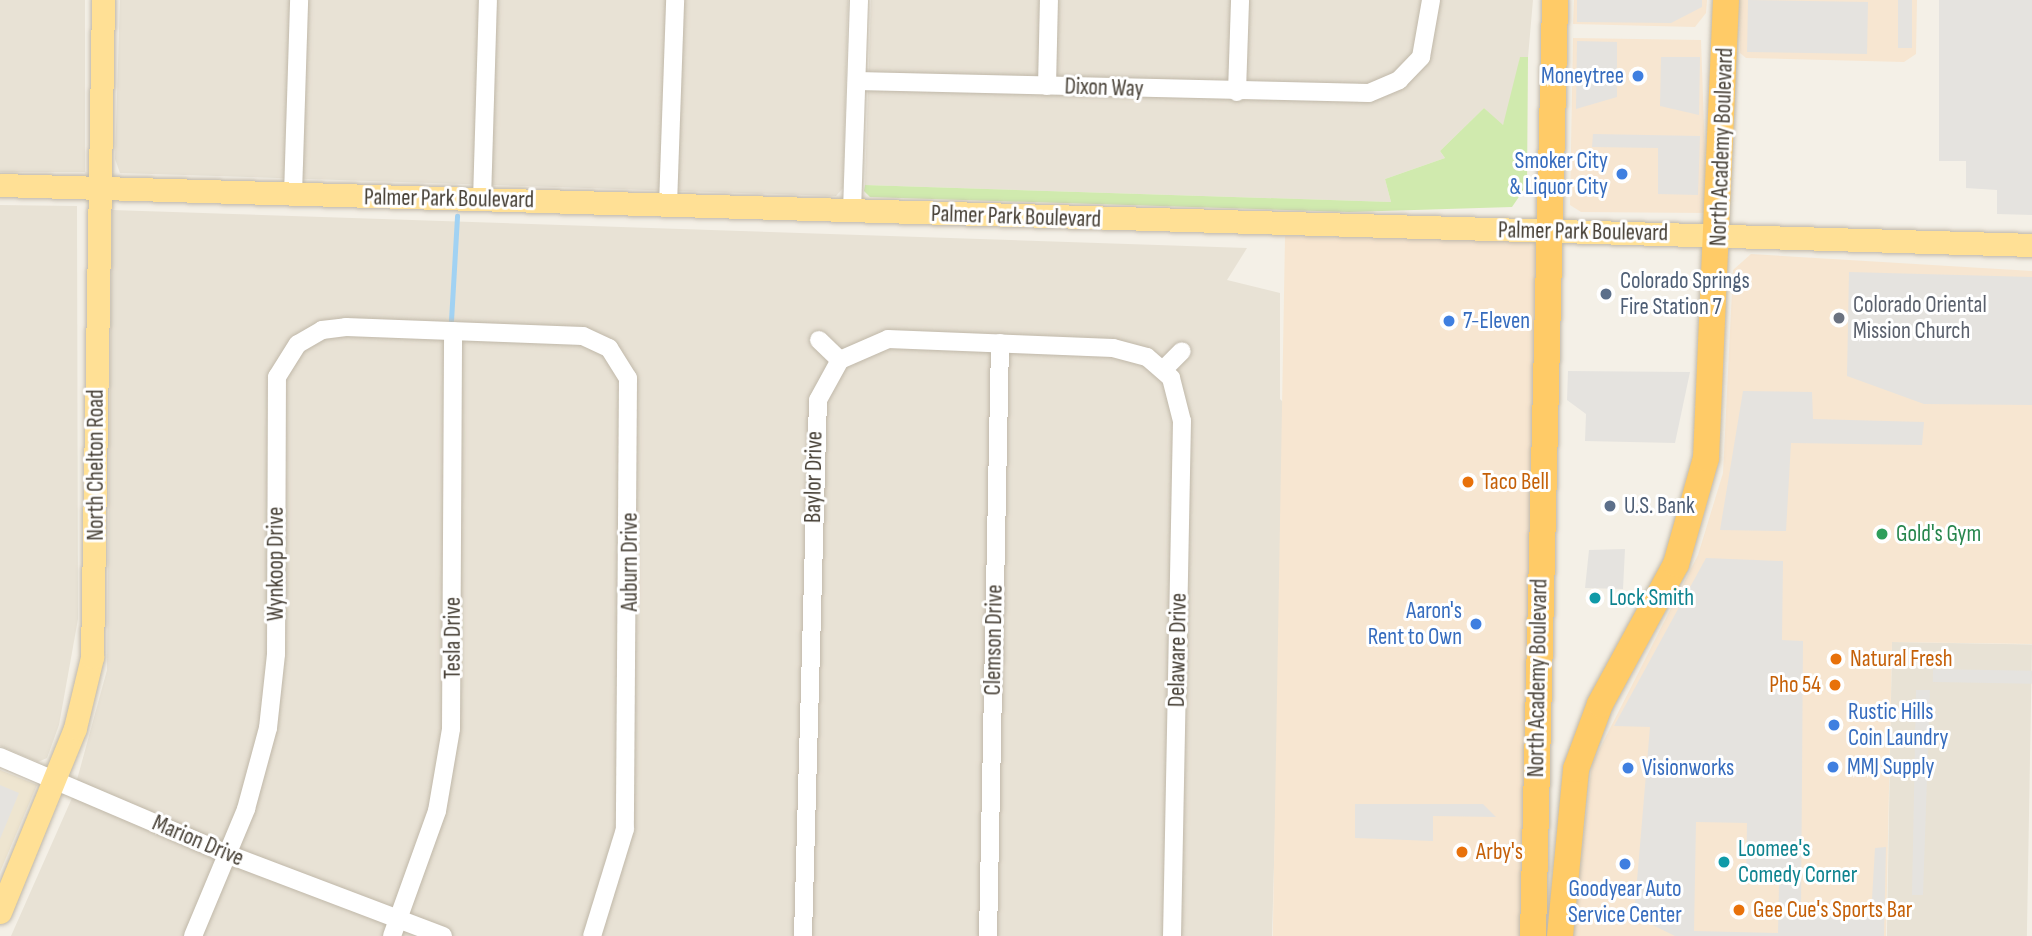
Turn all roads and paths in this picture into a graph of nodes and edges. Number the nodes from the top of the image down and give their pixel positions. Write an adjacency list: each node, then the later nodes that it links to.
1 (103, 0): 15 (main road, North Chelton Road)
2 (299, 0): 16 (street)
3 (488, 0): 17 (street)
4 (675, 0): 18 (street)
5 (859, 0): 11 (street)
6 (1049, 0): 12 (street)
7 (1240, 0): 13 (street)
8 (1431, 0): 13 (street, Dixon Way)
9 (1555, 0): 20 (highway, North Academy Boulevard)
10 (1726, 0): 21 (highway, North Academy Boulevard)
11 (857, 81): 12 (street, Dixon Way); 19 (street)
12 (1047, 86): 13 (street, Dixon Way)
13 (1237, 92)
14 (0, 185): 15 (main road, Palmer Park Boulevard)
15 (97, 187): 16 (main road, Palmer Park Boulevard); 30 (main road, North Chelton Road)
16 (293, 195): 17 (main road, Palmer Park Boulevard)
17 (482, 200): 18 (main road, Palmer Park Boulevard)
18 (668, 205): 19 (main road, Palmer Park Boulevard)
19 (852, 211): 20 (main road, Palmer Park Boulevard)
20 (1549, 232): 21 (main road, Palmer Park Boulevard); 41 (highway, North Academy Boulevard)
21 (1719, 233): 22 (main road, Palmer Park Boulevard); 42 (highway, North Academy Boulevard)
22 (2032, 245)
23 (453, 331): 31 (street, Wynkoop Drive); 33 (street, Tesla Drive); 37 (street, Auburn Drive)
24 (819, 340): 27 (street)
25 (1000, 343): 27 (street); 28 (street); 39 (street, Clemson Drive)
26 (1182, 351): 28 (street)
27 (840, 360): 38 (street, Baylor Drive)
28 (1164, 369): 40 (street, Delaware Drive)
29 (0, 757): 30 (street, Marion Drive)
30 (56, 779): 31 (street, Marion Drive); 32 (main road, North Chelton Road)
31 (227, 854): 33 (street, Marion Drive); 34 (street, Wynkoop Drive)
32 (0, 912)
33 (395, 929): 35 (street, Marion Drive); 36 (street, Marion Drive)
34 (193, 936)
35 (411, 936)
36 (443, 936)
37 (592, 936)
38 (803, 936)
39 (988, 936)
40 (1172, 936)
41 (1533, 936)
42 (1560, 936)

